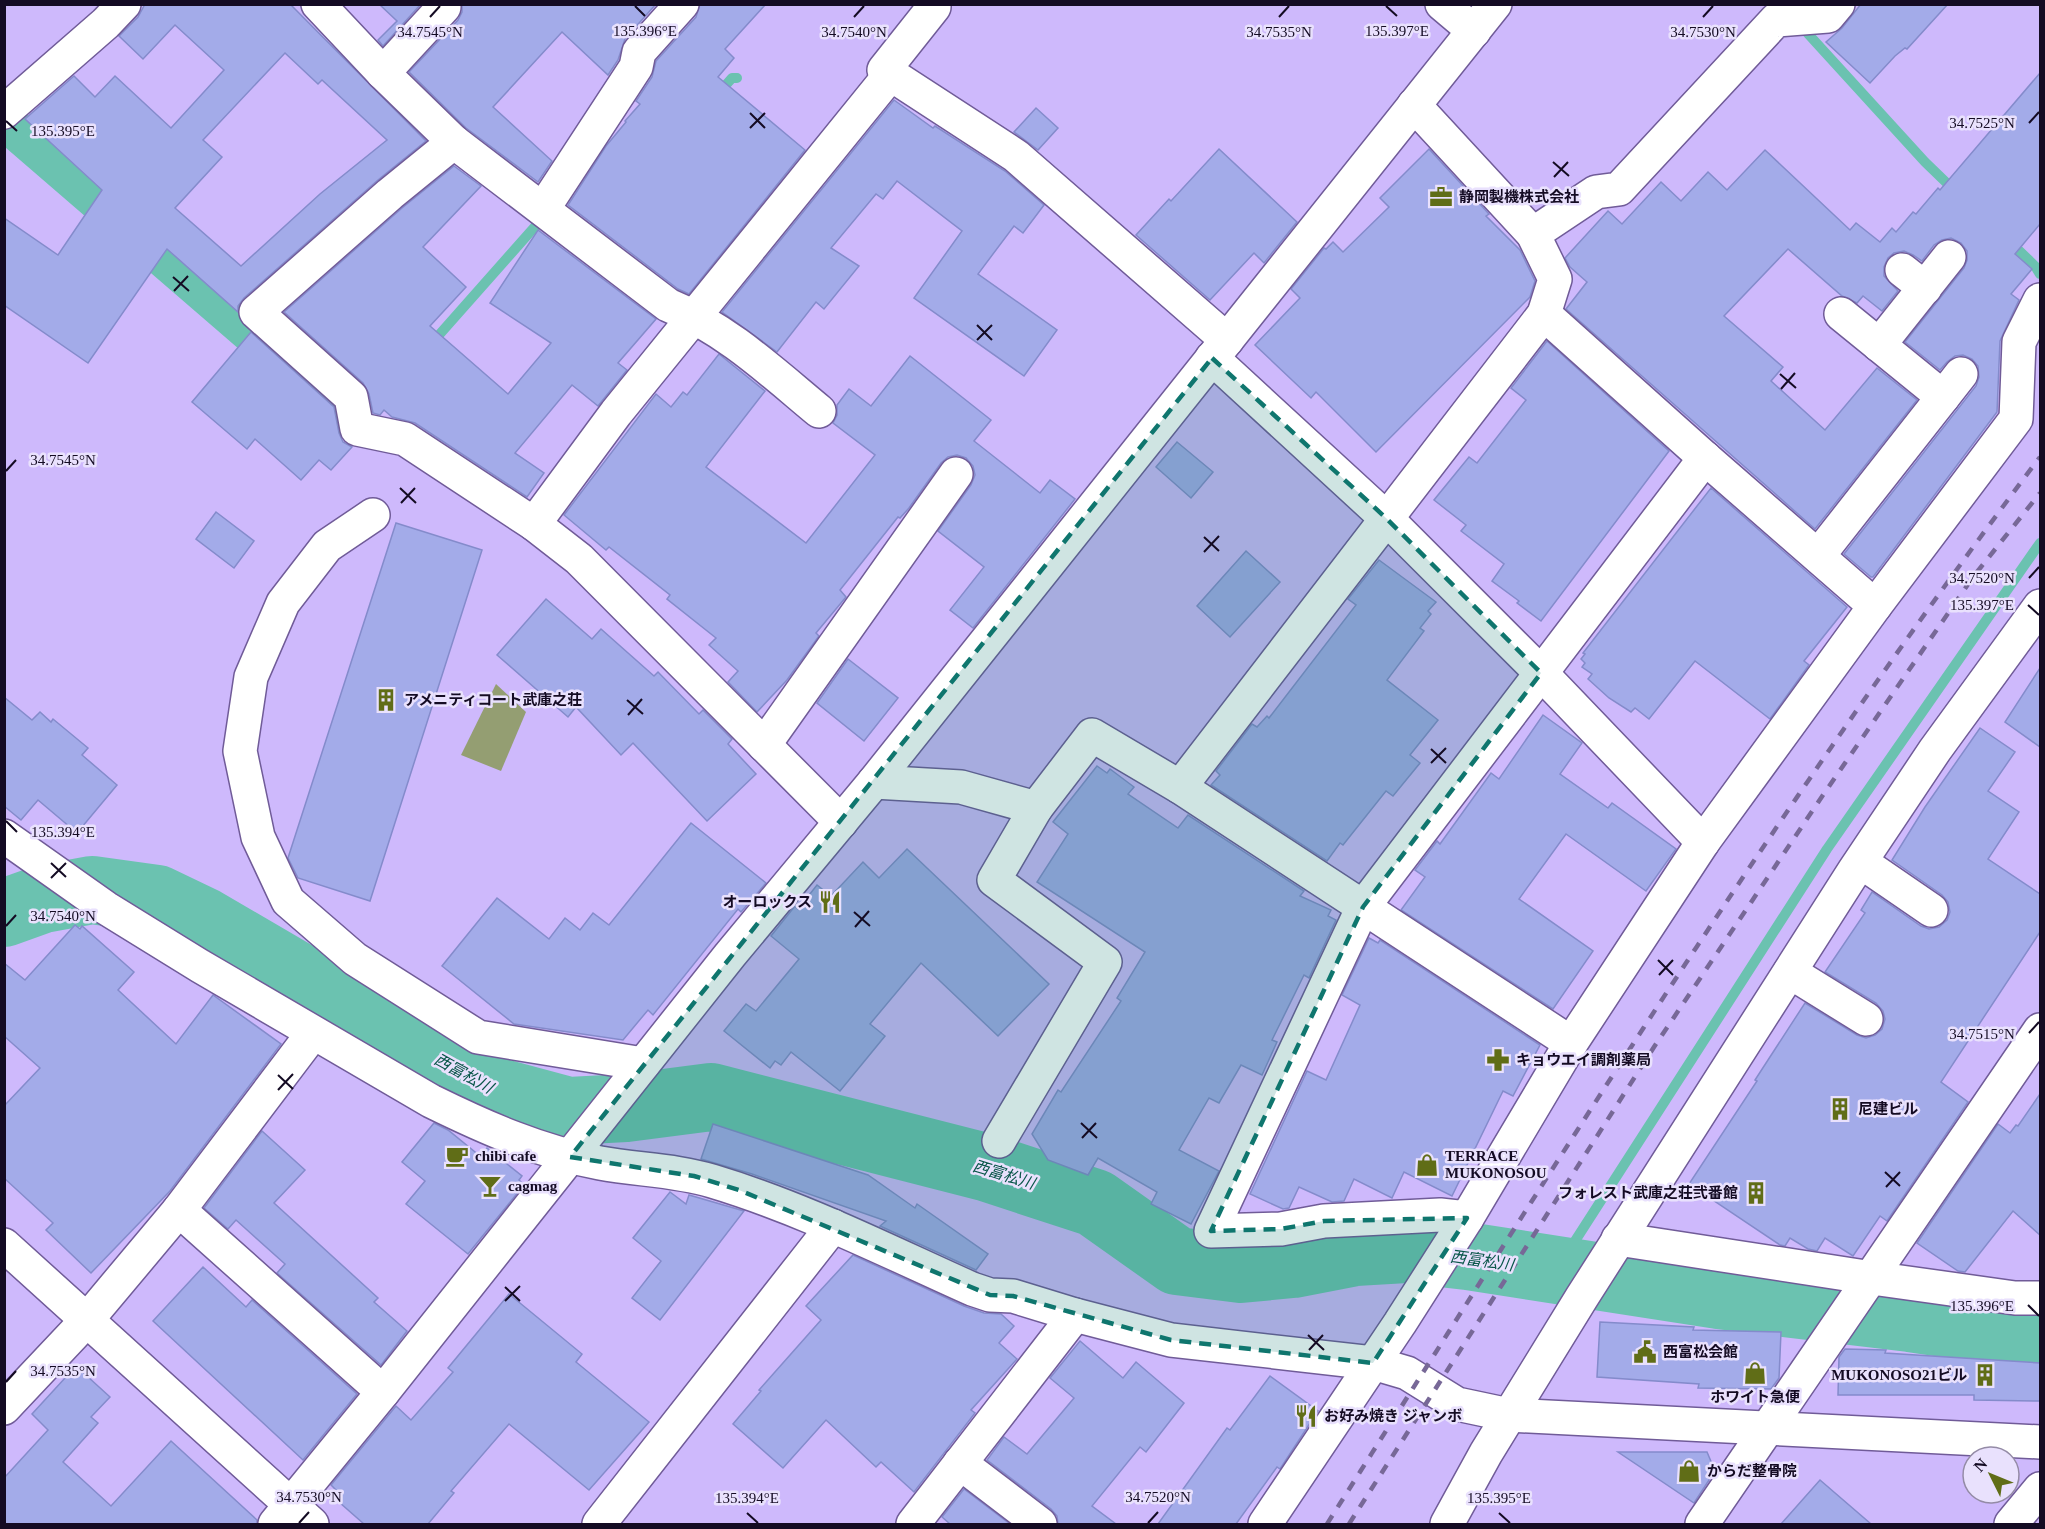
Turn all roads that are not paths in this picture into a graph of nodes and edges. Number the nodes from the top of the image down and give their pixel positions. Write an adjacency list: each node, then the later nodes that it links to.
1 (124, 4): 13 (street)
2 (318, 4): 10 (street)
3 (441, 4): 10 (street)
4 (682, 4): 15 (street)
5 (931, 4): 11 (street)
6 (1442, 4): 9 (street)
7 (1495, 4): 9 (street)
8 (1838, 4): 16 (street)
9 (1474, 31): 12 (street)
10 (383, 73): 14 (street)
11 (890, 75): 21 (street); 23 (street)
12 (1414, 105): 16 (street); 23 (street)
13 (4, 112)
14 (454, 142): 15 (street); 29 (street)
15 (543, 209): 21 (street)
16 (1533, 234): 19 (street)
17 (1949, 257): 22 (street)
18 (2040, 300): 31 (street)
19 (1545, 314): 25 (street); 28 (street)
20 (1841, 314): 22 (street)
21 (694, 316): 24 (street); 29 (street)
22 (1879, 345): 30 (street)
23 (1220, 349): 28 (street); 35 (street)
24 (819, 411)
25 (1704, 458): 30 (street); 33 (street)
26 (956, 474): 34 (street)
27 (373, 515): 49 (street)
28 (1386, 518): 33 (street); 36 (street)
29 (534, 524): 34 (street)
30 (1818, 556): 31 (street)
31 (1875, 606): 40 (street)
32 (2040, 606): 41 (street)
33 (1540, 673): 40 (street); 42 (street)
34 (764, 745): 38 (street)
35 (874, 782): 37 (street); 38 (street)
36 (1180, 787): 37 (street); 42 (street)
37 (1036, 808): 50 (street)
38 (841, 822): 49 (street)
39 (4, 836): 47 (street)
40 (1703, 842): 48 (street)
41 (1861, 862): 43 (street); 44 (street)
42 (1363, 907): 48 (street); 53 (street)
43 (1931, 910)
44 (1790, 972): 45 (street); 56 (street)
45 (1866, 1019)
46 (2040, 1030): 57 (street)
47 (313, 1033): 51 (street); 52 (street)
48 (1571, 1043): 53 (street)
49 (634, 1076): 51 (street)
50 (999, 1141)
51 (570, 1157): 54 (street); 62 (street)
52 (180, 1210): 60 (street); 62 (street)
53 (1462, 1225): 61 (street)
54 (833, 1226): 59 (street); 69 (street)
55 (4, 1245): 60 (street)
56 (1612, 1249): 57 (street); 64 (street)
57 (1865, 1288): 58 (street); 65 (street)
58 (2040, 1298)
59 (1075, 1315): 61 (street); 67 (street)
60 (86, 1321): 63 (street); 68 (street)
61 (1373, 1363): 64 (street); 72 (street)
62 (384, 1392): 68 (street)
63 (4, 1408)
64 (1509, 1415): 65 (street); 73 (street)
65 (1767, 1428): 66 (street); 74 (street)
66 (2040, 1442)
67 (960, 1463): 70 (street); 71 (street)
68 (293, 1518)
69 (599, 1524)
70 (913, 1524)
71 (1040, 1524)
72 (1265, 1524)
73 (1447, 1524)
74 (1702, 1524)

